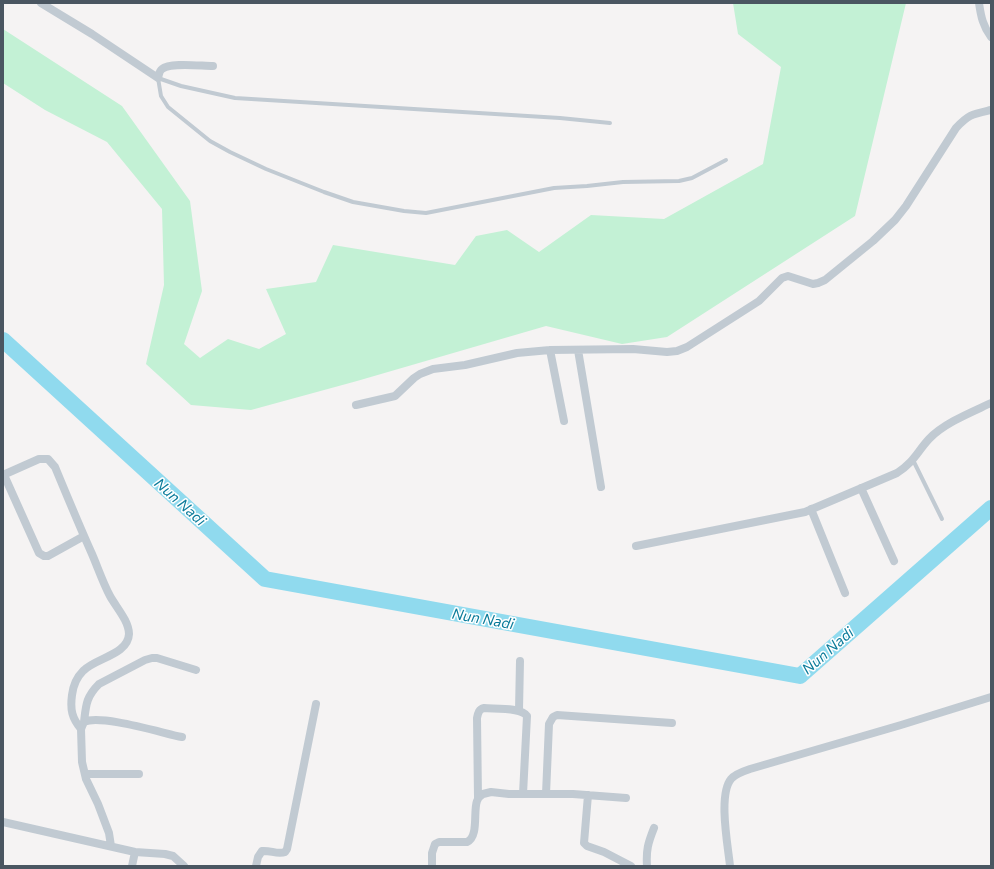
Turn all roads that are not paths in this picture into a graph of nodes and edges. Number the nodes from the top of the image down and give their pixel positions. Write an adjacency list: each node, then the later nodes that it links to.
1 (41, 3): 5 (street)
2 (979, 3): 3 (street)
3 (991, 37)
4 (213, 66): 5 (street)
5 (158, 78): 7 (lane); 8 (lane)
6 (991, 110): 10 (street)
7 (610, 123)
8 (726, 160)
9 (550, 350): 10 (street); 12 (street); 13 (street)
10 (578, 350): 16 (street)
11 (991, 403): 14 (street)
12 (356, 405)
13 (564, 421)
14 (913, 460): 17 (street); 19 (lane)
15 (3, 475): 20 (street); 20 (street)
16 (601, 487)
17 (861, 488): 18 (street); 22 (street)
18 (811, 509): 21 (street); 23 (street)
19 (942, 519)
20 (84, 536): 30 (street)
21 (636, 546)
22 (894, 561)
23 (845, 593)
24 (520, 661): 28 (street)
25 (196, 670): 30 (street)
26 (991, 697): 49 (street)
27 (316, 704): 45 (street)
28 (519, 710): 34 (street); 37 (street)
29 (672, 723): 35 (street)
30 (82, 726): 31 (street); 32 (street)
31 (182, 738)
32 (85, 774): 33 (street); 41 (street)
33 (139, 774)
34 (523, 794): 35 (street); 37 (street)
35 (546, 794): 36 (street)
36 (588, 795): 38 (street); 47 (street)
37 (478, 798): 46 (street)
38 (626, 798)
39 (3, 822): 41 (street)
40 (654, 828): 48 (street)
41 (111, 846): 42 (street)
42 (135, 852): 43 (street); 44 (street)
43 (132, 866)
44 (184, 866)
45 (256, 866)
46 (432, 866)
47 (631, 866)
48 (647, 866)
49 (730, 866)

